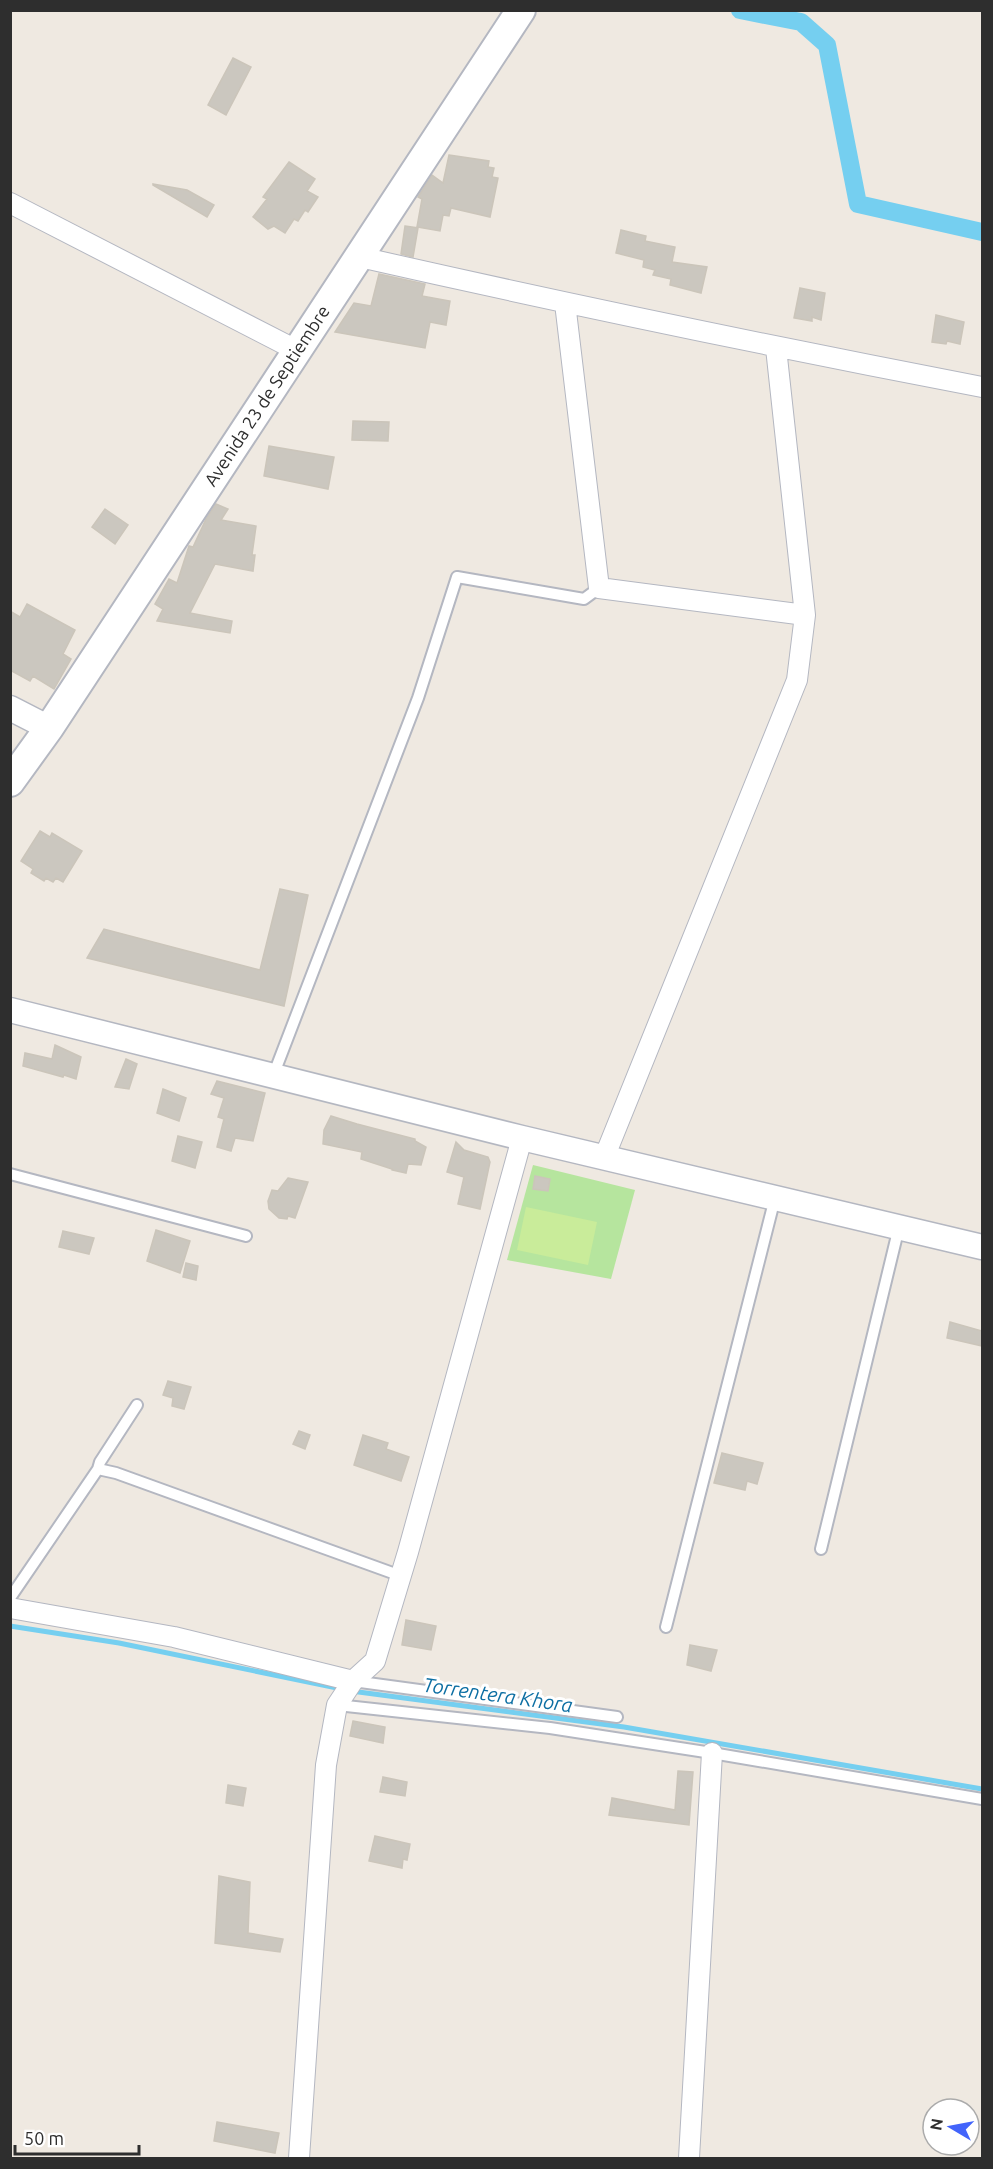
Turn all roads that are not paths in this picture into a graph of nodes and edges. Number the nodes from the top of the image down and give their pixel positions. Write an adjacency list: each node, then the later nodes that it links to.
1 (521, 10): 3 (main road, Avenida 23 de Septiembre)
2 (10, 203): 6 (street)
3 (360, 257): 4 (street); 6 (main road, Avenida 23 de Septiembre)
4 (565, 303): 5 (street); 8 (street)
5 (776, 348): 7 (street); 9 (street)
6 (296, 350): 11 (main road, Avenida 23 de Septiembre)
7 (982, 387)
8 (599, 588): 9 (street); 14 (lane)
9 (805, 615): 16 (street)
10 (10, 708): 11 (street)
11 (49, 728): 12 (main road, Avenida 23 de Septiembre)
12 (10, 782)
13 (10, 1010): 14 (street)
14 (272, 1077): 15 (street)
15 (522, 1138): 16 (street); 25 (street)
16 (604, 1158): 18 (street)
17 (10, 1174): 20 (lane)
18 (775, 1198): 19 (street); 28 (lane)
19 (899, 1227): 21 (street); 24 (lane)
20 (246, 1236)
21 (982, 1247)
22 (137, 1405): 23 (lane)
23 (98, 1469): 25 (lane); 26 (lane)
24 (821, 1549)
25 (401, 1576): 29 (street)
26 (10, 1598)
27 (10, 1608): 29 (street)
28 (666, 1627)
29 (352, 1681): 30 (street); 31 (lane)
30 (337, 1705): 32 (lane); 34 (street)
31 (617, 1717)
32 (712, 1753): 33 (lane); 35 (street)
33 (982, 1799)
34 (299, 2158)
35 (689, 2158)

